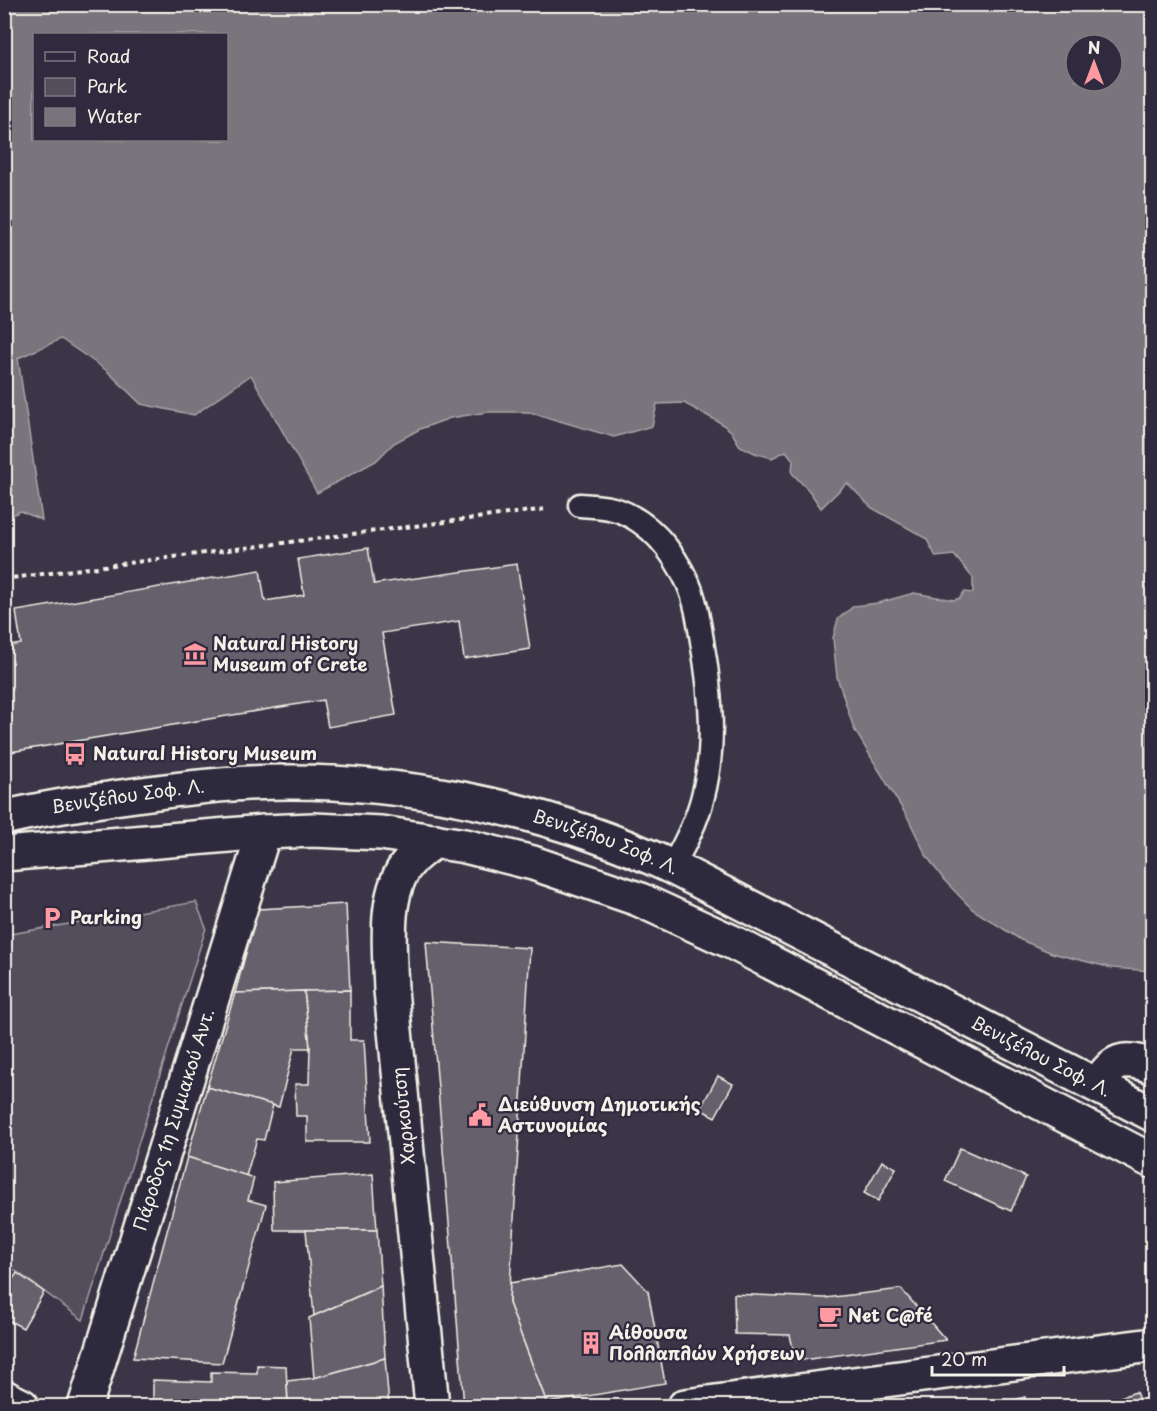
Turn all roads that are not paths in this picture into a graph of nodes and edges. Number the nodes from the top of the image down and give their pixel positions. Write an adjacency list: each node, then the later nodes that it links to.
1 (580, 505): 6 (lane)
2 (4, 818): 6 (main road, Βενιζέλου Σοφ. Λ.)
3 (264, 832): 4 (main road); 5 (main road); 14 (main road, Πάροδος 1η Συμιακού Αντ.)
4 (435, 841): 10 (main road); 15 (main road, Χαρκούτση)
5 (4, 854)
6 (672, 867): 8 (main road, Βενιζέλου Σοφ. Λ.)
7 (1152, 1066): 8 (main road)
8 (1097, 1085): 9 (main road, Βενιζέλου Σοφ. Λ.)
9 (1152, 1114)
10 (1152, 1161)
11 (1152, 1346): 16 (main road)
12 (4, 1398): 13 (main road)
13 (22, 1407)
14 (85, 1407)
15 (432, 1407)
16 (685, 1407)

